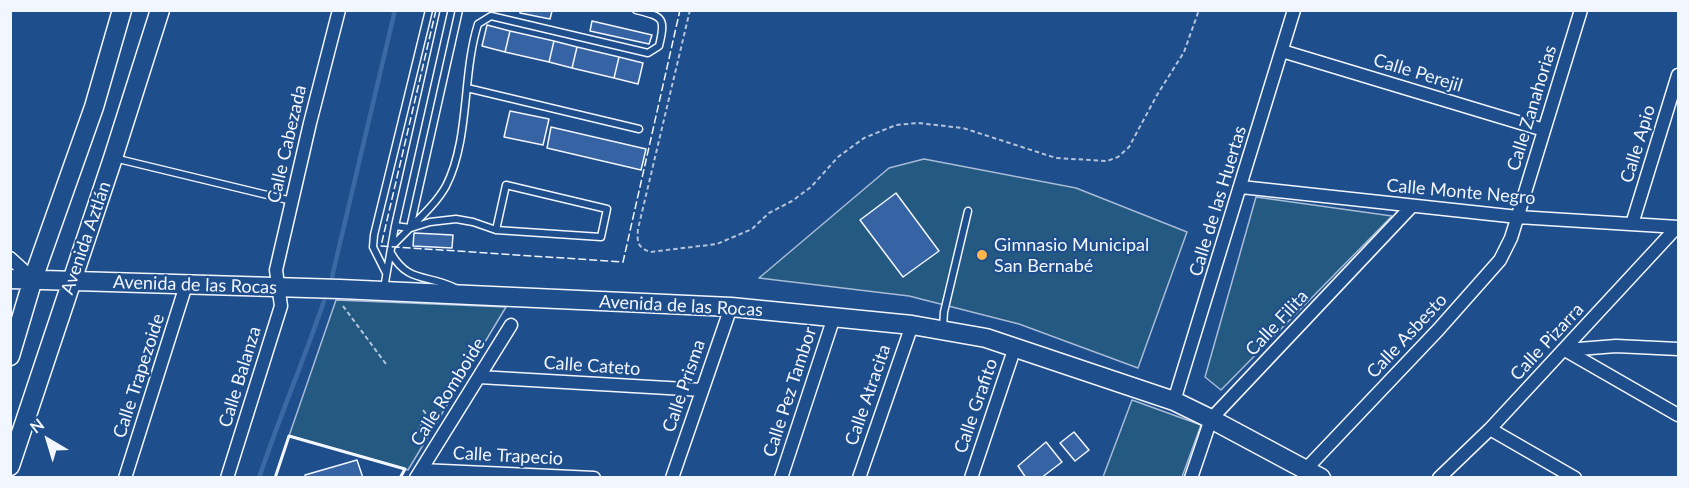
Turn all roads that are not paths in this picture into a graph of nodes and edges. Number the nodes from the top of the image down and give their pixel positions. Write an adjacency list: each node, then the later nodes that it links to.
1 (122, 10): 32 (street, Avenida Aztlán)
2 (160, 10): 18 (street, Avenida Aztlán)
3 (339, 10): 20 (street, Calle Cabezada)
4 (429, 10): 34 (lane)
5 (444, 10): 14 (lane)
6 (459, 10): 15 (lane)
7 (636, 10): 13 (lane)
8 (1294, 10): 11 (street, Calle de las Huertas)
9 (1566, 10): 10 (street)
10 (1580, 12): 17 (street, Calle Zanahorias)
11 (1282, 51): 17 (street, Calle Perejil); 19 (street, Calle de las Huertas)
12 (1678, 75): 24 (street, Calle Apio)
13 (467, 88): 16 (lane); 27 (lane)
14 (426, 89): 15 (lane); 25 (lane)
15 (441, 92): 27 (lane)
16 (639, 129)
17 (1544, 130): 23 (street, Calle Zanahorias)
18 (113, 158): 20 (lane); 33 (street, Avenida Aztlán)
19 (1241, 187): 21 (street, Calle Monte Negro); 49 (street, Calle de las Huertas)
20 (292, 201): 36 (street, Calle Cabezada)
21 (1412, 206): 23 (street, Calle Monte Negro); 51 (street, Calle Filita)
22 (968, 211): 42 (lane)
23 (1518, 217): 24 (street, Calle Monte Negro); 54 (street, Calle Asbesto)
24 (1632, 224): 26 (street, Calle Monte Negro)
25 (395, 226): 27 (lane); 29 (lane)
26 (1678, 227): 45 (street, Calle Pizarra)
27 (410, 228): 28 (lane); 29 (lane)
28 (496, 230): 28 (lane)
29 (391, 249): 34 (lane); 37 (lane)
30 (10, 258): 32 (street)
31 (10, 279): 32 (street, Avenida de las Rocas)
32 (33, 279): 33 (street, Avenida de las Rocas); 46 (street, Avenida Aztlán)
33 (71, 281): 35 (street, Avenida de las Rocas); 53 (street, Avenida Aztlán)
34 (385, 282): 36 (street, Avenida de las Rocas); 37 (street, Avenida de las Rocas)
35 (186, 285): 36 (street, Avenida de las Rocas); 56 (street, Calle Trapezoide)
36 (278, 287): 57 (street, Calle Balanza)
37 (462, 294): 38 (street, Avenida de las Rocas)
38 (731, 307): 39 (street, Avenida de las Rocas); 48 (street, Calle Prisma)
39 (834, 317): 41 (street, Avenida de las Rocas); 60 (street, Calle Pez Tambor)
40 (511, 325): 47 (street, Calle Romboide)
41 (912, 325): 42 (street, Avenida de las Rocas); 61 (street, Calle Atracita)
42 (943, 331): 43 (street, Avenida de las Rocas)
43 (1015, 346): 49 (street, Avenida de las Rocas); 62 (street, Calle Grafito)
44 (1678, 349): 45 (street)
45 (1565, 350): 50 (street); 52 (street, Calle Pizarra)
46 (10, 356)
47 (479, 377): 48 (street, Calle Cateto); 55 (street, Calle Romboide)
48 (702, 390): 59 (street, Calle Prisma)
49 (1174, 401): 51 (street, Avenida de las Rocas)
50 (1678, 415)
51 (1211, 418): 54 (street, Avenida de las Rocas); 63 (street, Calle Filita)
52 (1490, 429): 64 (street, Calle Pizarra); 65 (street)
53 (10, 466)
54 (1313, 473)
55 (419, 474): 58 (street, Calle Trapecio)
56 (126, 477)
57 (227, 477)
58 (594, 477)
59 (672, 477)
60 (781, 477)
61 (859, 477)
62 (971, 477)
63 (1191, 477)
64 (1439, 477)
65 (1575, 477)

